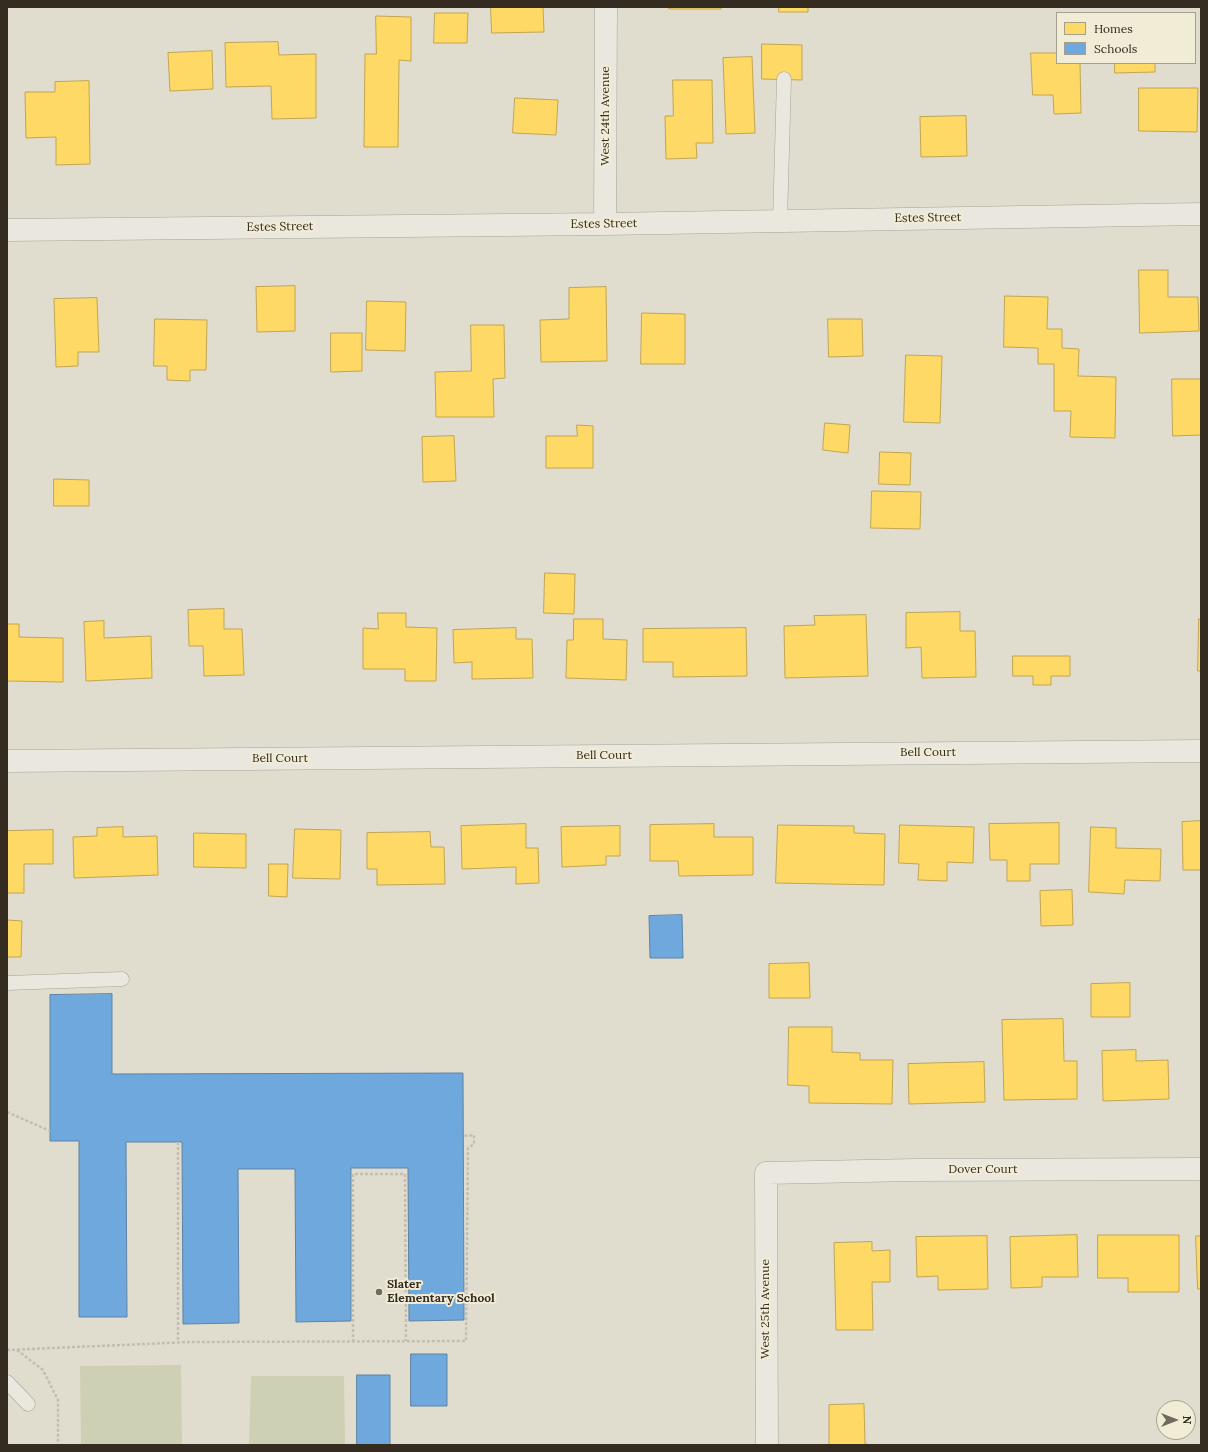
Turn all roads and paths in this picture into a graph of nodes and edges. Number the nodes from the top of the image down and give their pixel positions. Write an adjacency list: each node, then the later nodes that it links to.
1 (606, 7): 5 (street, West 24th Avenue)
2 (784, 79): 4 (lane)
3 (1201, 214): 4 (street, Estes Street)
4 (780, 221): 5 (street, Estes Street)
5 (605, 224): 6 (street, Estes Street)
6 (7, 230)
7 (1201, 751): 8 (street, Bell Court)
8 (7, 761)
9 (122, 979): 10 (lane)
10 (7, 984)
11 (7, 1112): 12 (path)
12 (50, 1131)
13 (463, 1136): 17 (path)
14 (178, 1142): 19 (path)
15 (1201, 1169): 16 (street, Dover Court)
16 (766, 1173): 23 (street, West 25th Avenue)
17 (406, 1341): 18 (path); 18 (path)
18 (353, 1342): 19 (path)
19 (178, 1343): 20 (path)
20 (7, 1350)
21 (7, 1382): 22 (lane)
22 (28, 1404)
23 (766, 1445)

